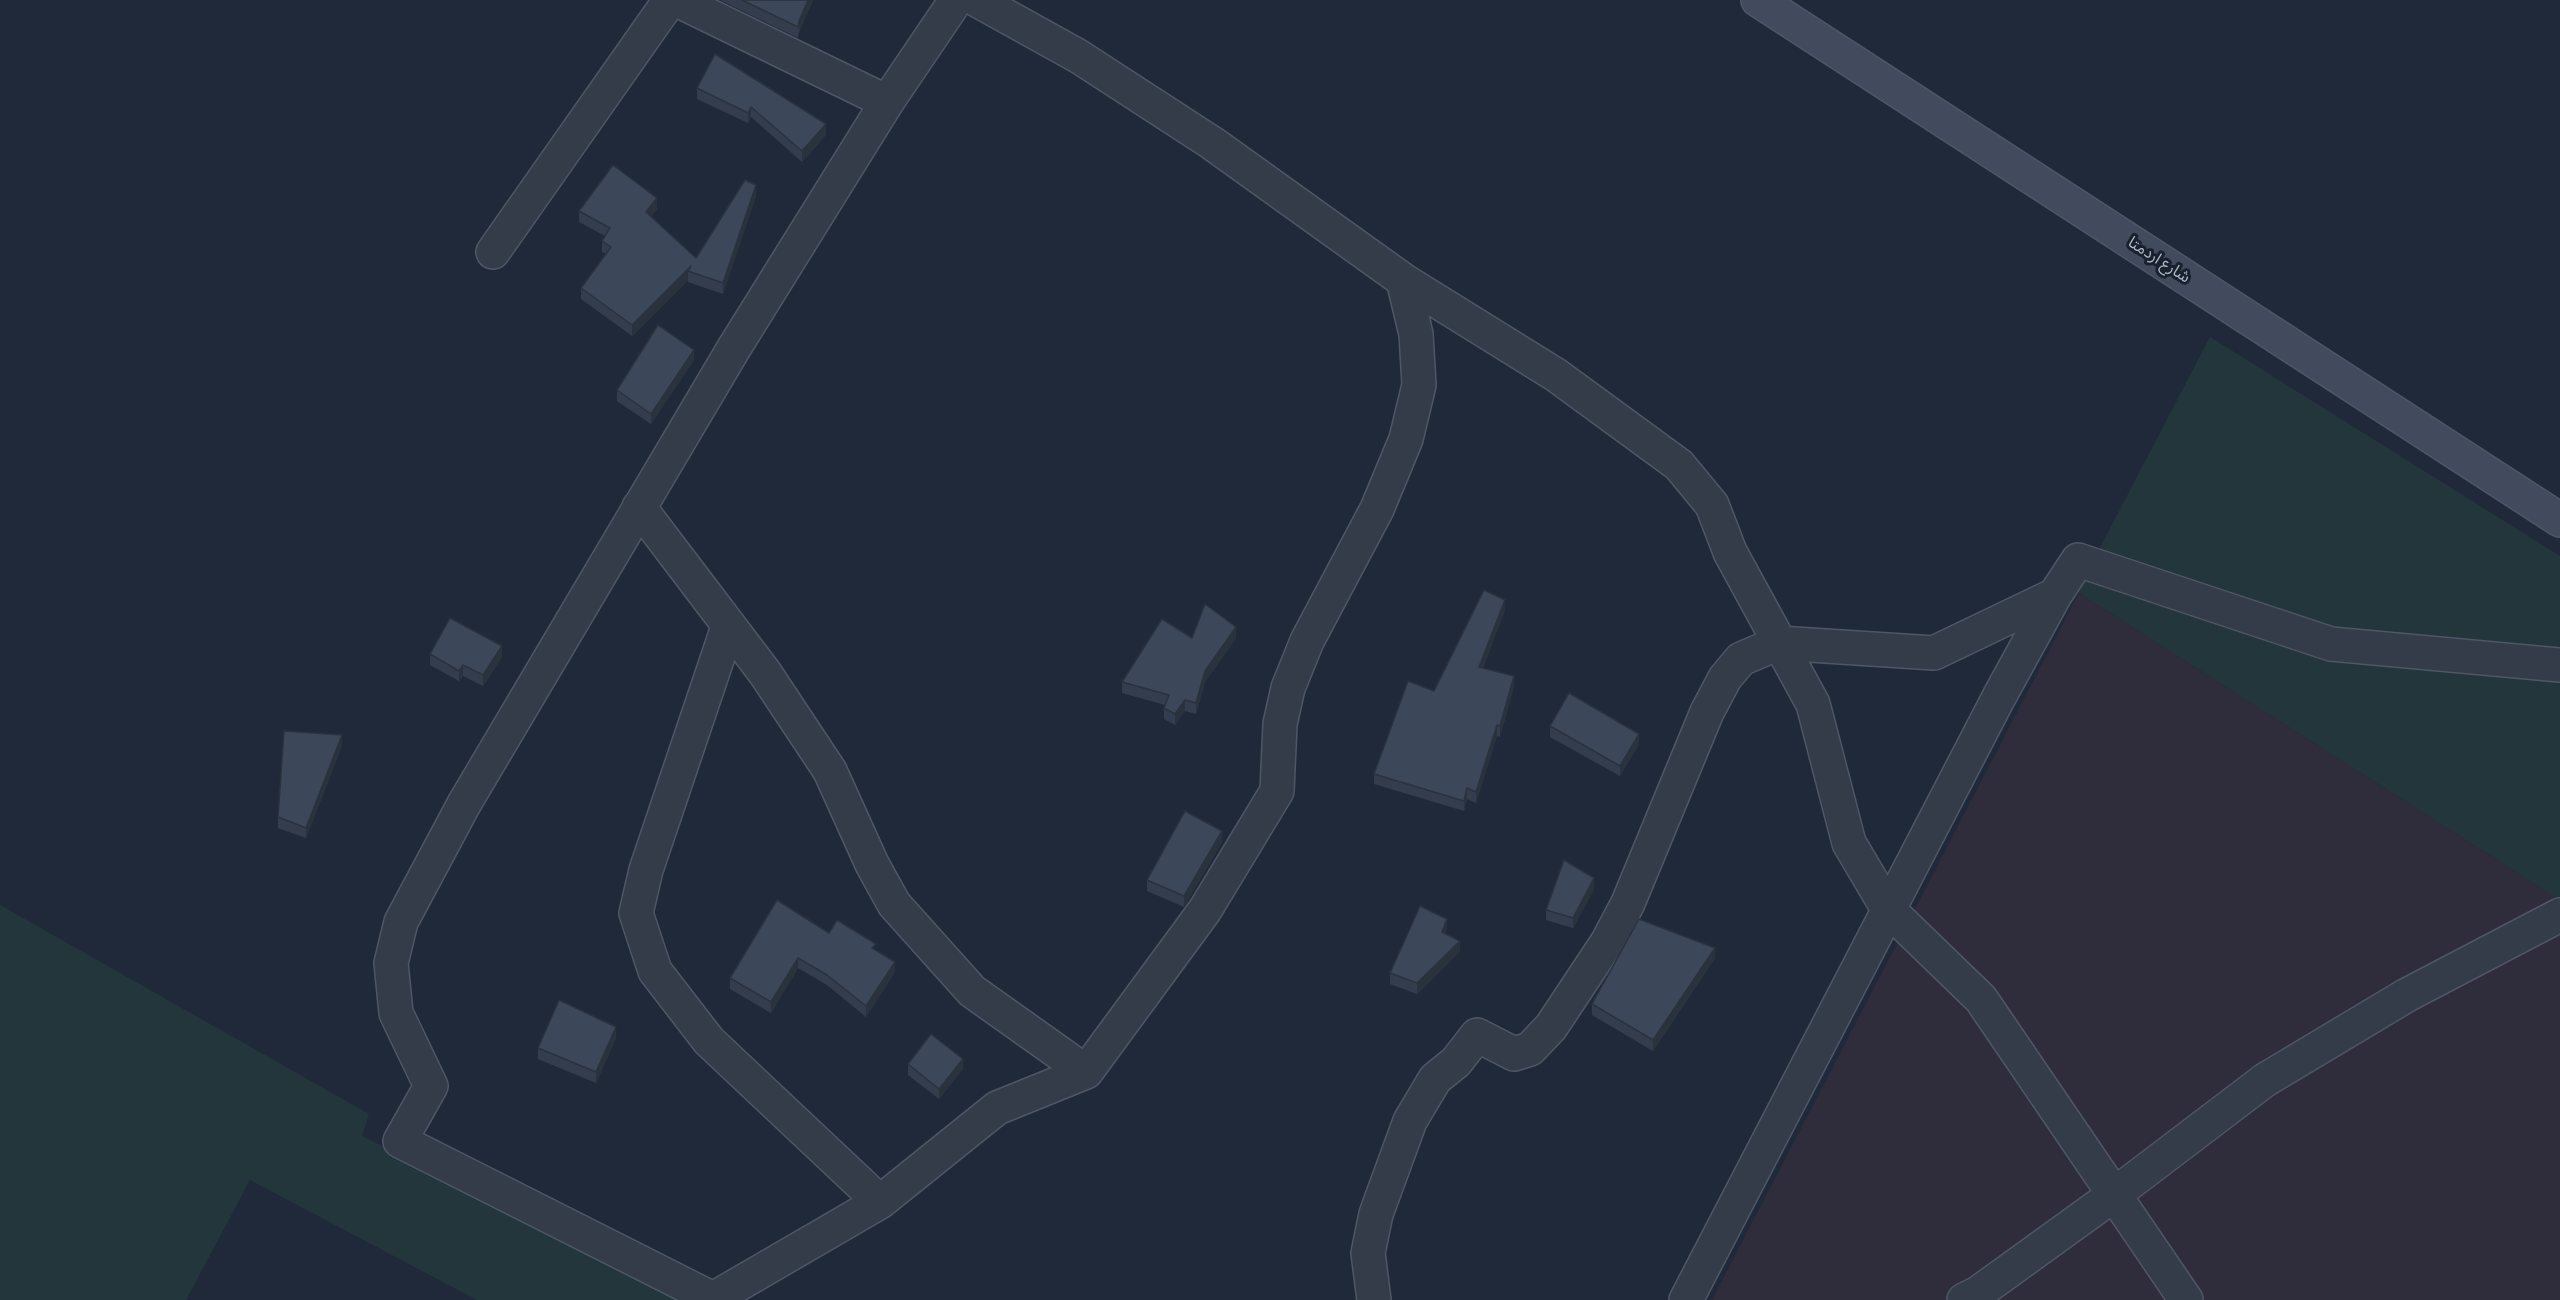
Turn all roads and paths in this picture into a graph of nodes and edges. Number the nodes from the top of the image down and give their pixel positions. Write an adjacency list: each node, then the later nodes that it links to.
1 (670, 0): 7 (street)
2 (677, 0): 6 (street)
3 (956, 0): 6 (street)
4 (977, 0): 8 (street)
5 (1758, 0): 10 (main road, شارع اردمتا)
6 (886, 102): 9 (street)
7 (493, 252)
8 (1403, 280): 13 (street); 17 (street)
9 (639, 507): 12 (street); 20 (street)
10 (2560, 520)
11 (2055, 595): 13 (street); 14 (street); 15 (street)
12 (728, 627): 17 (street); 19 (street)
13 (1779, 643): 15 (street); 21 (street)
14 (2560, 664)
15 (1888, 909): 18 (street); 22 (street)
16 (2560, 915): 18 (street)
17 (1086, 1072): 19 (street)
18 (2115, 1194): 23 (street); 24 (street)
19 (880, 1202): 20 (street)
20 (714, 1300)
21 (1374, 1300)
22 (1686, 1300)
23 (1964, 1300)
24 (2186, 1300)

